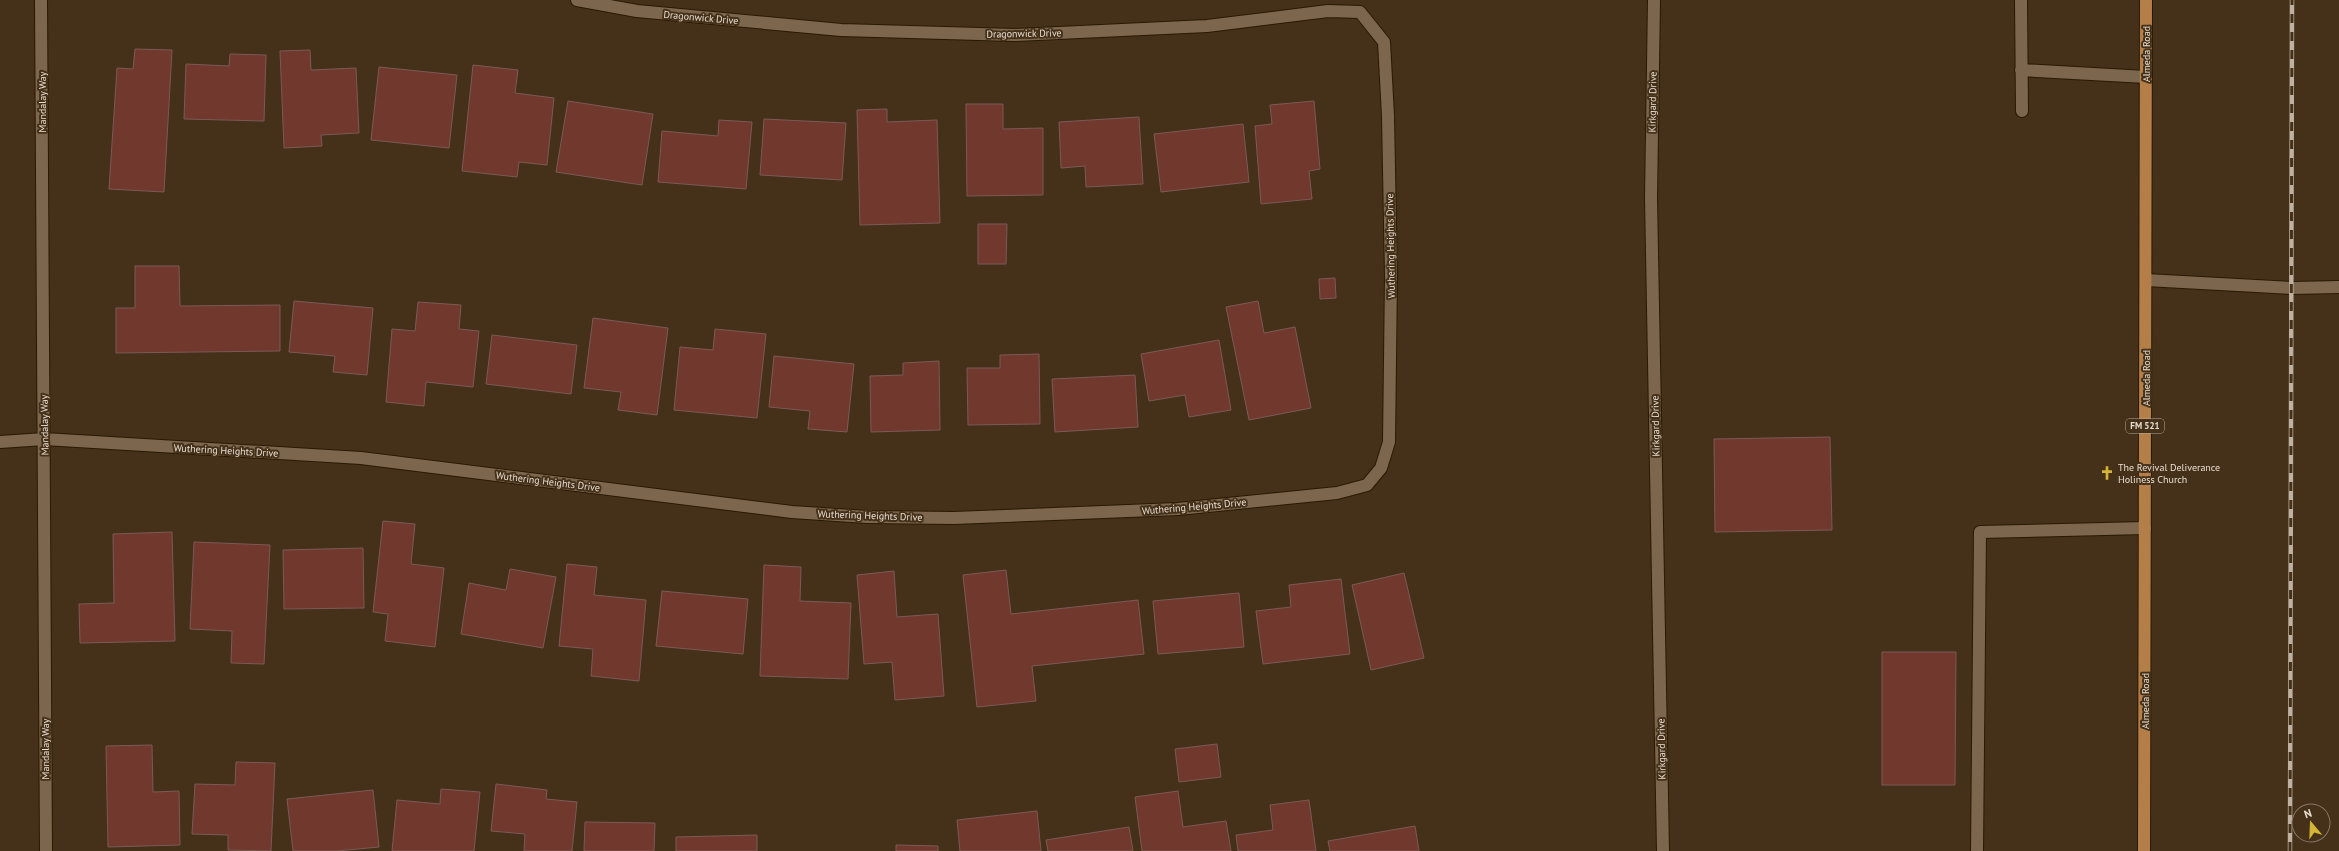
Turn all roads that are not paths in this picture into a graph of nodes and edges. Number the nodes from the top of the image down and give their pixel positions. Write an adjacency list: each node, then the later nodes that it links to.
1 (42, 0): 12 (street, Mandalay Way)
2 (577, 0): 9 (street, Dragonwick Drive)
3 (1654, 0): 16 (street, Kirkgard Drive)
4 (2021, 0): 6 (street)
5 (2146, 0): 7 (main road, Almeda Road / FM 521)
6 (2021, 70): 7 (street); 8 (street)
7 (2146, 77): 10 (main road, Almeda Road / FM 521)
8 (2022, 111)
9 (1388, 116): 12 (street, Wuthering Heights Drive)
10 (2146, 280): 11 (street); 14 (main road, Almeda Road / FM 521)
11 (2339, 287)
12 (44, 439): 13 (street, Wuthering Heights Drive); 15 (street, Mandalay Way)
13 (0, 442)
14 (2145, 528): 17 (street); 18 (main road, Almeda Road / FM 521)
15 (46, 851)
16 (1663, 851)
17 (1978, 851)
18 (2144, 851)

